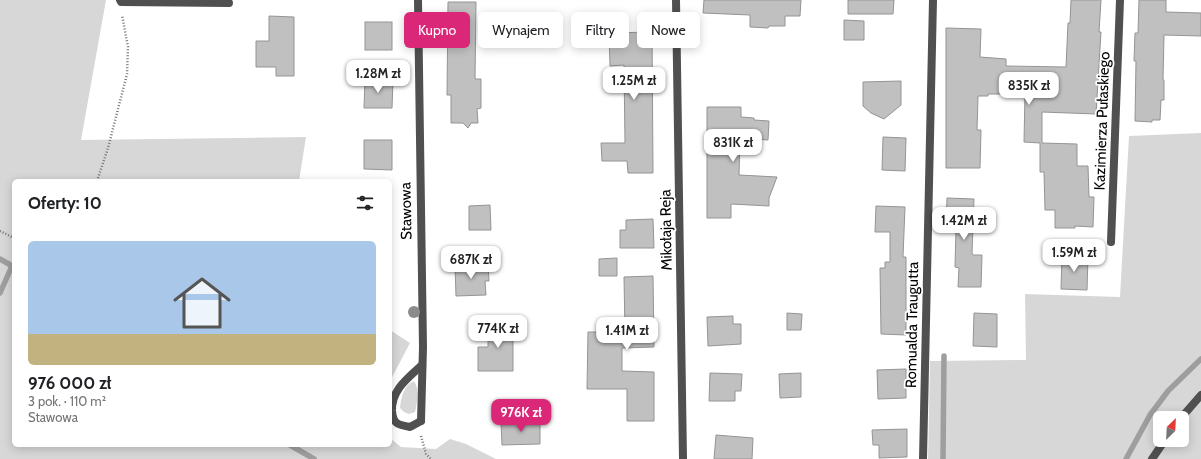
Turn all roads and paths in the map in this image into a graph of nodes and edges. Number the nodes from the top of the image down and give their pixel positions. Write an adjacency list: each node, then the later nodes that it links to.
1 (418, 0): 11 (street, Stawowa)
2 (676, 0): 17 (street, Mikołaja Reja)
3 (932, 0): 18 (street, Romualda Traugutta)
4 (1120, 0): 10 (street, Kazimierza Pułaskiego)
5 (121, 1): 6 (street); 7 (path)
6 (229, 3)
7 (98, 179)
8 (0, 231): 9 (path)
9 (12, 237)
10 (1111, 242)
11 (422, 365): 14 (street, Stawowa); 14 (street)
12 (1201, 395): 13 (street)
13 (1187, 411)
14 (421, 421): 16 (path)
15 (1160, 447): 19 (street)
16 (431, 459)
17 (683, 459)
18 (923, 459)
19 (1152, 459)

